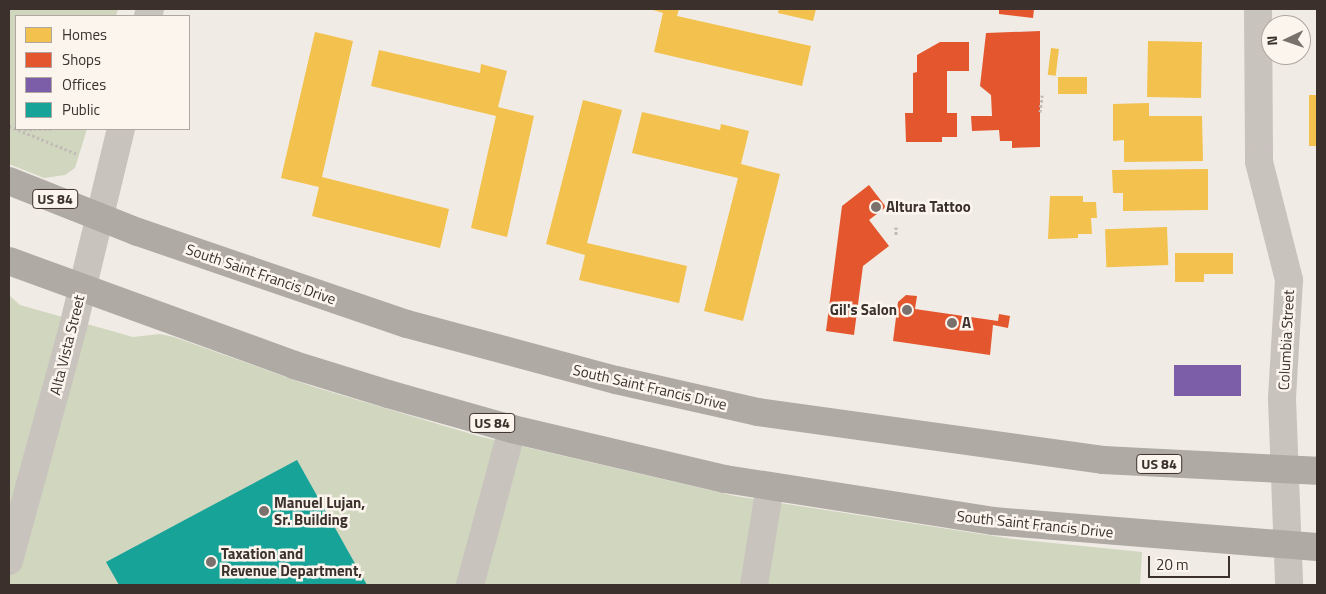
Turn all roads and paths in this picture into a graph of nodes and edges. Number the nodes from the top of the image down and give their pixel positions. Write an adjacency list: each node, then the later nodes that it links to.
1 (1258, 9): 14 (street, Columbia Street)
2 (1042, 95): 3 (path)
3 (1040, 112)
4 (19, 130): 6 (path)
5 (121, 130): 8 (street, Alta Vista Street)
6 (77, 154)
7 (9, 181): 8 (highway, South Saint Francis Drive / US 84)
8 (100, 217): 12 (street, Alta Vista Street); 14 (highway, South Saint Francis Drive / US 84)
9 (896, 227): 10 (path)
10 (896, 235)
11 (9, 261): 12 (highway, South Saint Francis Drive / US 84)
12 (82, 286): 13 (highway, South Saint Francis Drive / US 84); 19 (street, Alta Vista Street)
13 (512, 429): 16 (highway, South Saint Francis Drive / US 84); 20 (street)
14 (1286, 470): 15 (highway, South Saint Francis Drive / US 84); 17 (street, Columbia Street)
15 (1317, 471)
16 (770, 486): 17 (highway, South Saint Francis Drive / US 84); 21 (street)
17 (1289, 546): 18 (highway, South Saint Francis Drive / US 84); 22 (street, Columbia Street)
18 (1317, 547)
19 (9, 561)
20 (470, 585)
21 (754, 585)
22 (1289, 585)

